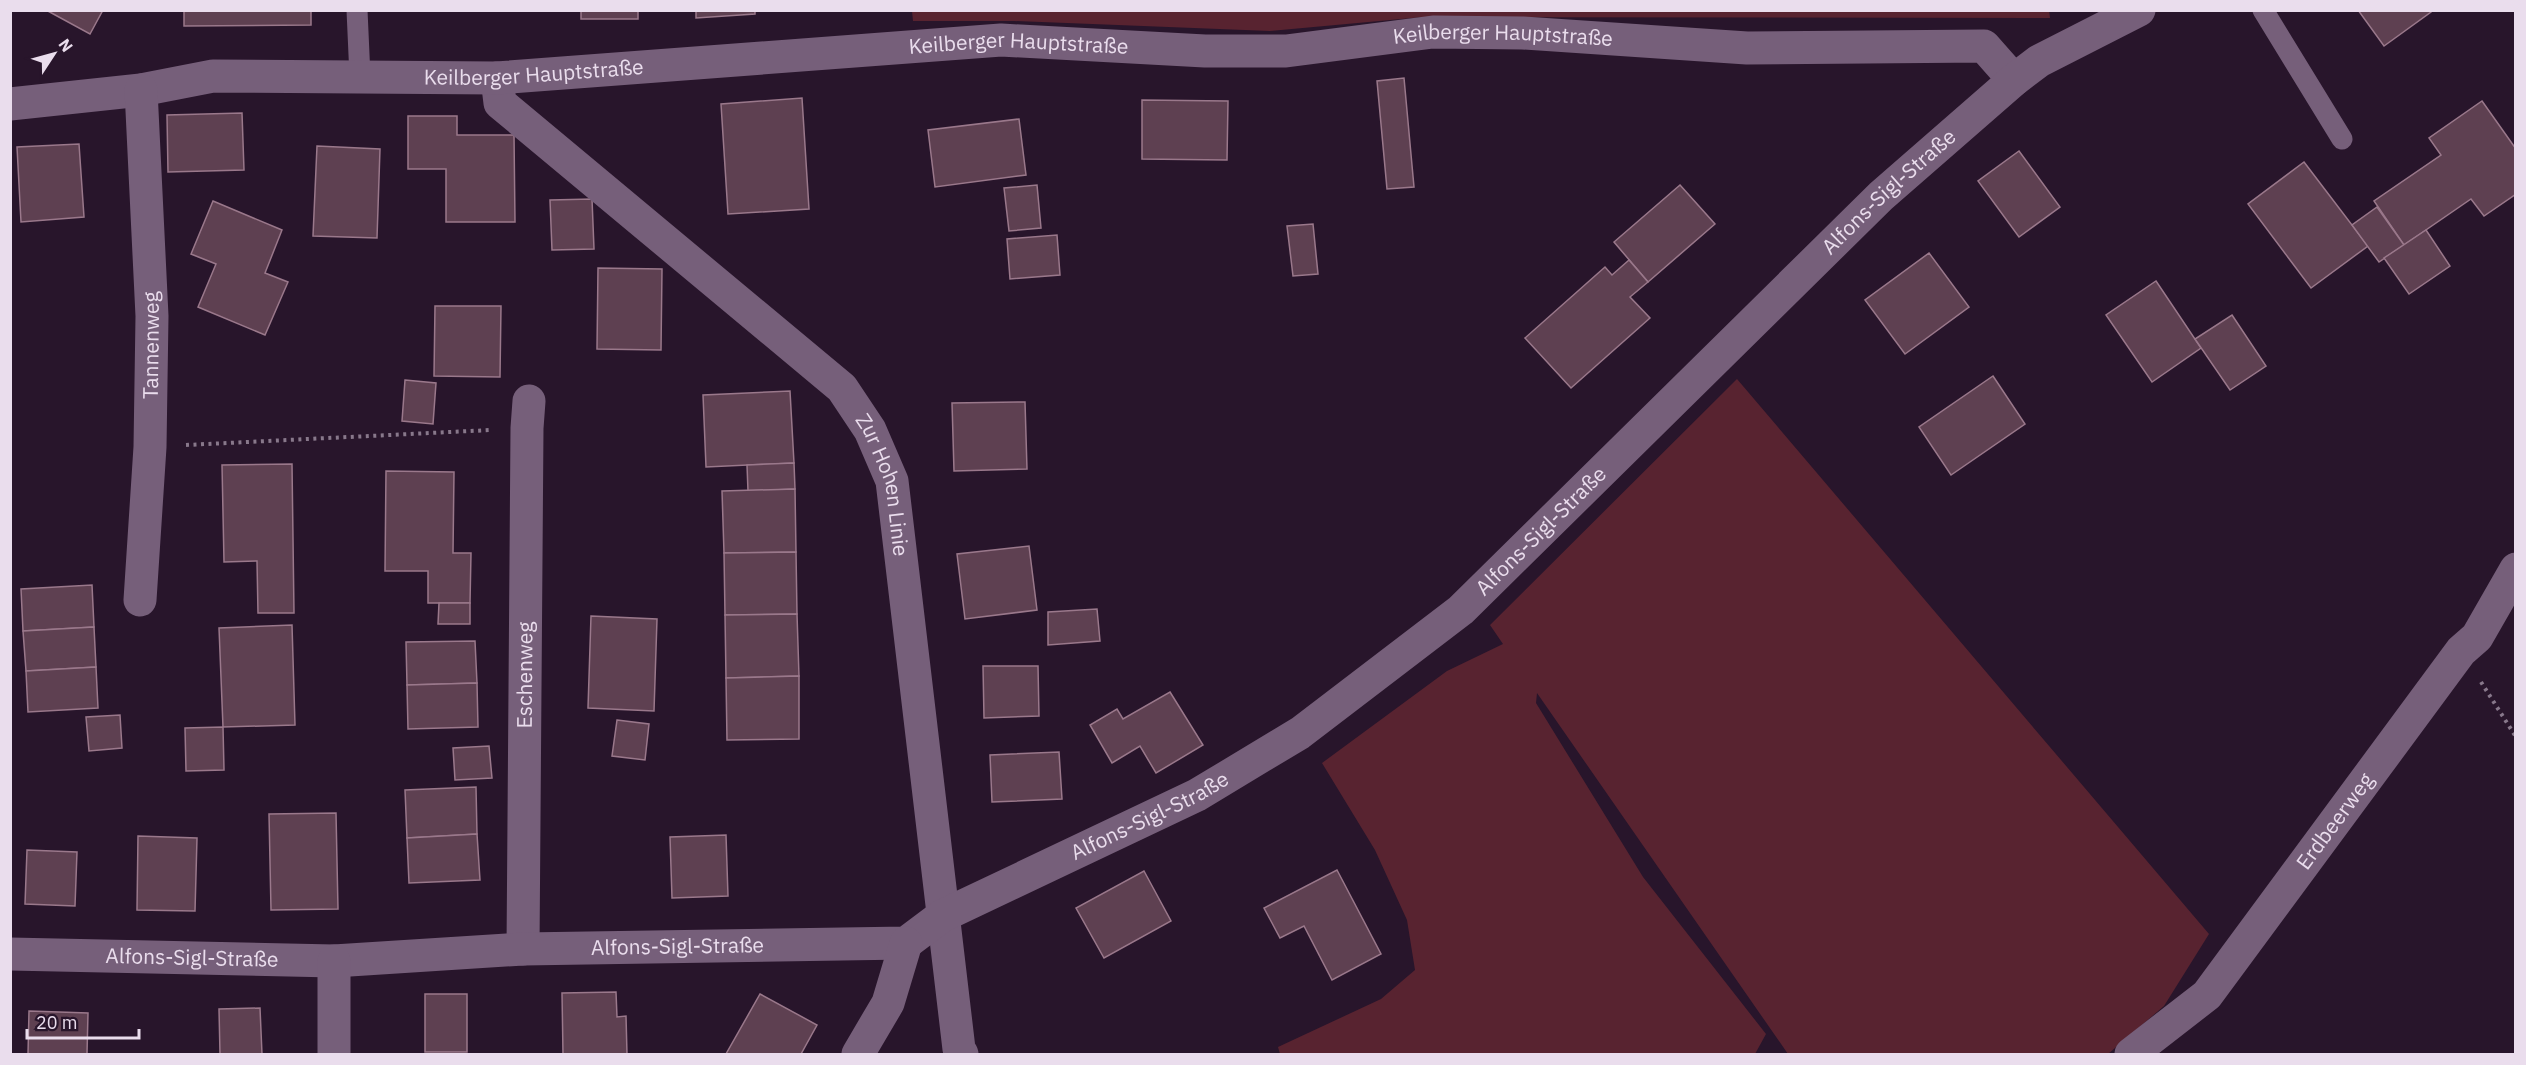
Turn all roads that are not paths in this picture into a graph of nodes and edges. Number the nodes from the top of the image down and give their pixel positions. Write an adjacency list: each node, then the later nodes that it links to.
1 (357, 10): 5 (lane)
2 (2139, 10): 4 (street)
3 (2263, 10): 9 (lane)
4 (2026, 71): 6 (street, Keilberger Hauptstraße); 13 (street, Alfons-Sigl-Straße)
5 (360, 77): 6 (street, Keilberger Hauptstraße); 7 (street, Keilberger Hauptstraße)
6 (497, 78): 13 (street, Zur Hohen Linie)
7 (141, 90): 8 (street, Keilberger Hauptstraße); 12 (street, Tannenweg)
8 (10, 105)
9 (2342, 139)
10 (528, 415): 15 (street, Eschenweg)
11 (2516, 569): 21 (street, Erdbeerweg)
12 (140, 600)
13 (942, 916): 14 (street, Alfons-Sigl-Straße); 20 (street, Zur Hohen Linie)
14 (906, 943): 15 (street, Alfons-Sigl-Straße); 19 (street)
15 (523, 949): 17 (street, Alfons-Sigl-Straße)
16 (10, 954): 17 (street, Alfons-Sigl-Straße)
17 (334, 961): 18 (street)
18 (334, 1054)
19 (858, 1054)
20 (962, 1054)
21 (2131, 1054)

